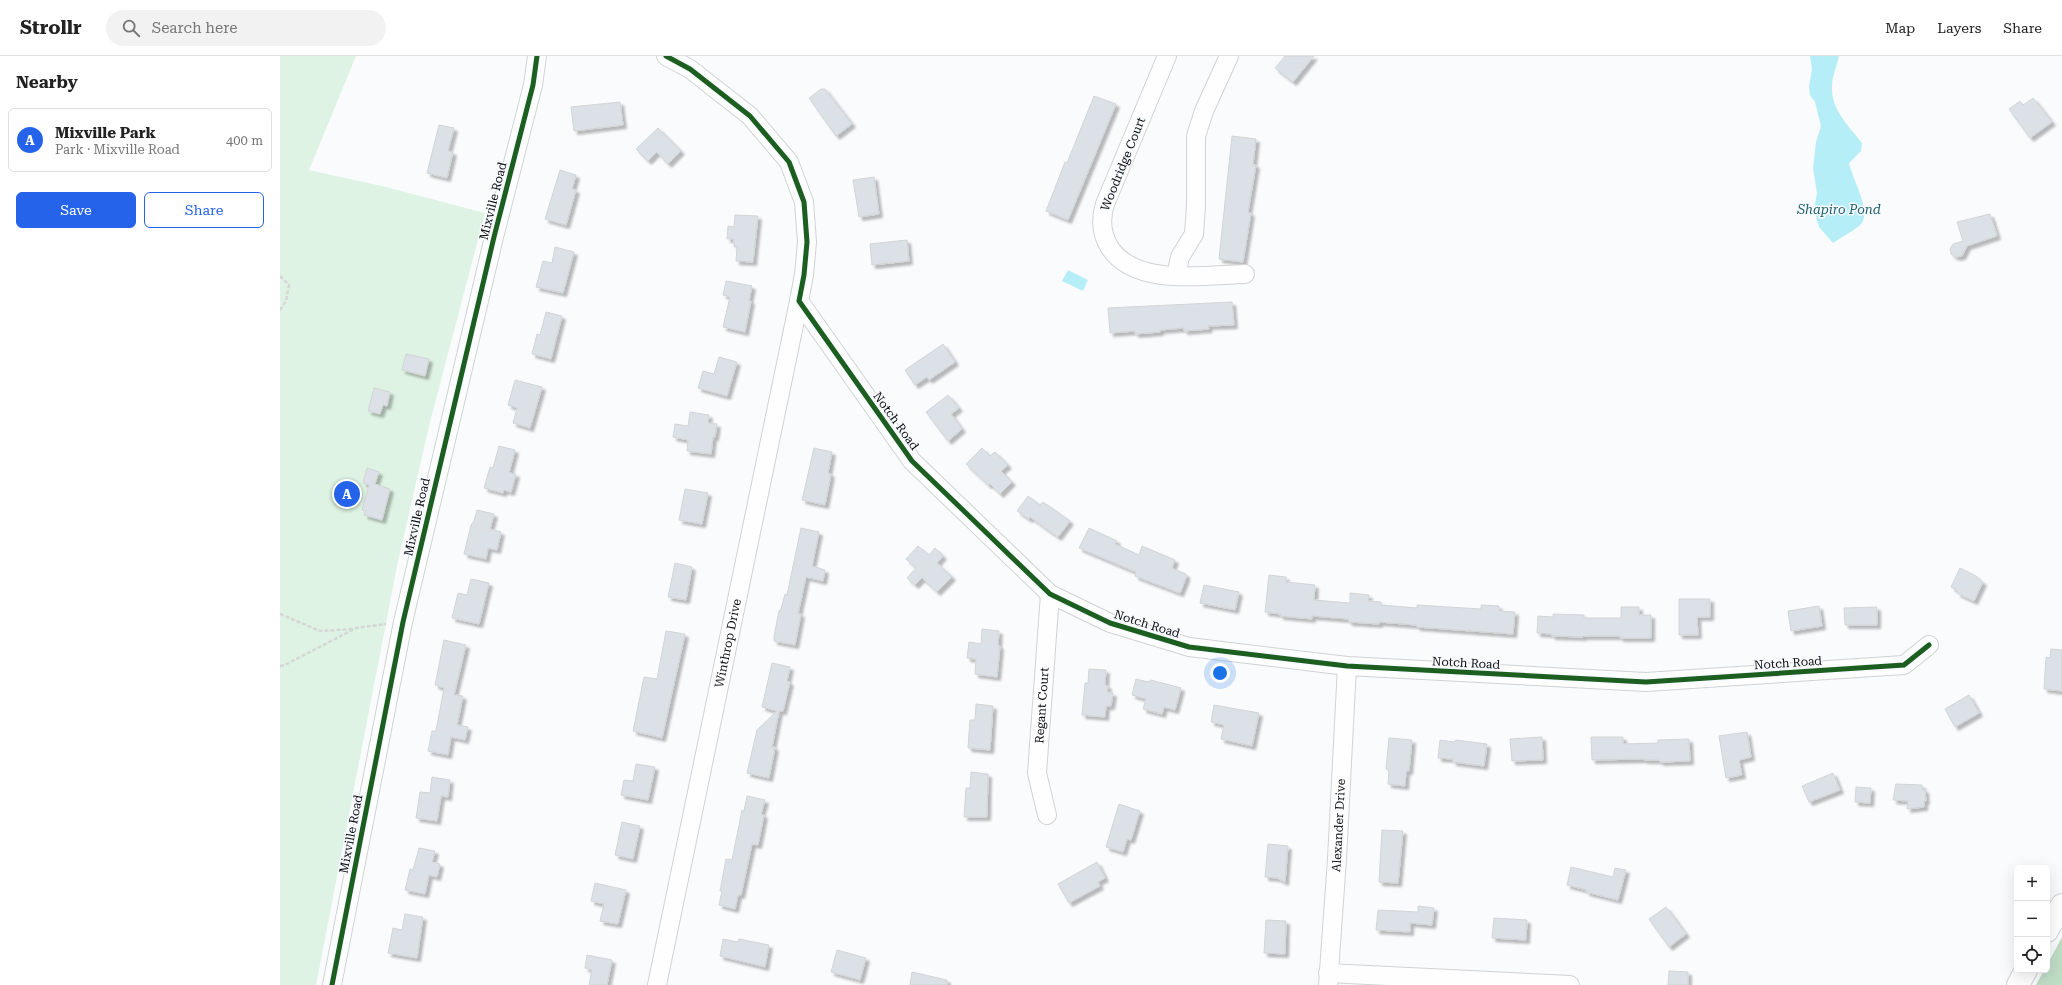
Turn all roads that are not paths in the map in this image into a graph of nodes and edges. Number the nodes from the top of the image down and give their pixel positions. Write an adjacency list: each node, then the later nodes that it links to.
1 (537, 56): 16 (street, Mixville Road)
2 (666, 56): 7 (street)
3 (1167, 56): 6 (street, Woodridge Court)
4 (1229, 56): 6 (street)
5 (1245, 274): 6 (street, Woodridge Court)
6 (1176, 276)
7 (799, 301): 8 (street, Notch Road); 17 (street, Winthrop Drive)
8 (1050, 594): 10 (street, Notch Road); 11 (street, Regant Court)
9 (1929, 646): 10 (street, Notch Road)
10 (1347, 666): 15 (street, Alexander Drive)
11 (1047, 815)
12 (2062, 905): 13 (main road)
13 (2050, 926)
14 (2024, 973): 19 (main road)
15 (1328, 979): 18 (street)
16 (332, 985)
17 (657, 985)
18 (1570, 985)
19 (2018, 985)

